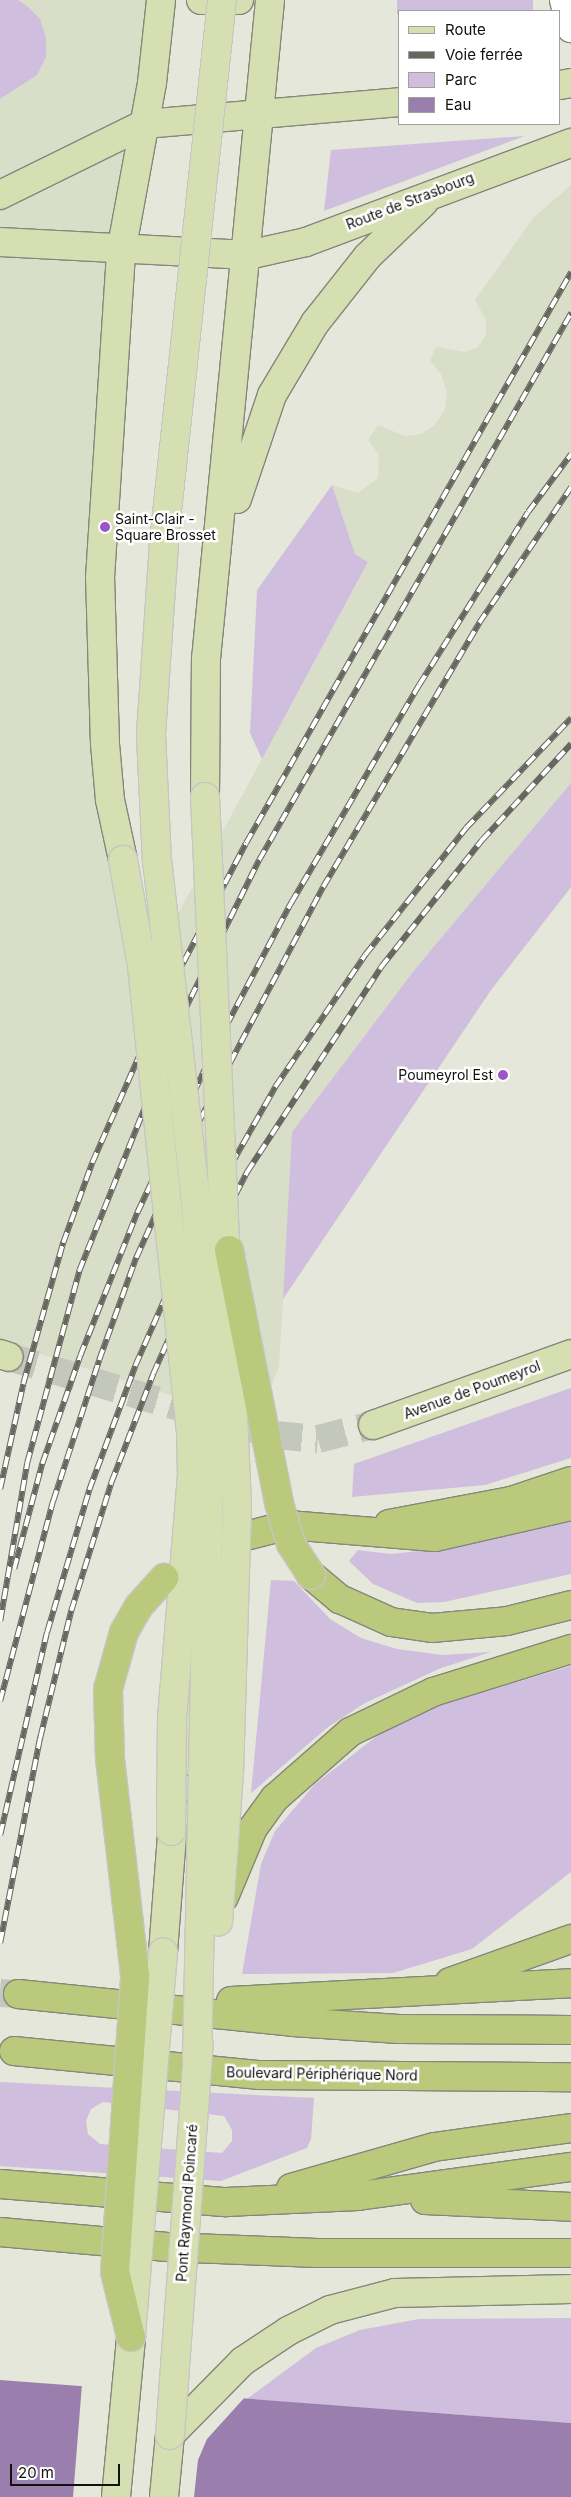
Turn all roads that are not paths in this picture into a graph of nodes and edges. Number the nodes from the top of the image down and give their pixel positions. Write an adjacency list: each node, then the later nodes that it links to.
1 (160, 0): 8 (main road)
2 (200, 0): 4 (main road)
3 (222, 0): 22 (main road, bridge)
4 (239, 0)
5 (270, 0): 7 (main road)
6 (398, 102): 7 (main road)
7 (260, 112): 8 (main road); 14 (main road)
8 (144, 124): 11 (main road); 13 (main road)
9 (571, 143): 10 (main road, Route de Strasbourg)
10 (441, 188): 14 (main road, Route de Strasbourg); 15 (main road)
11 (0, 195)
12 (0, 242): 13 (main road, Route de Strasbourg)
13 (120, 252): 14 (main road, Route de Strasbourg); 25 (main road, bridge)
14 (248, 256): 15 (main road)
15 (218, 568): 16 (main road, Pont Raymond Poincaré, bridge)
16 (228, 1250): 23 (highway, bridge); 26 (main road, Pont Raymond Poincaré, bridge)
17 (571, 1354): 18 (main road, Avenue de Poumeyrol)
18 (373, 1425)
19 (571, 1481): 21 (highway)
20 (571, 1506): 21 (highway)
21 (355, 1530): 49 (highway, bridge)
22 (208, 1566): 25 (main road, bridge); 37 (main road, bridge)
23 (571, 1605)
24 (571, 1649): 26 (highway)
25 (171, 1831): 49 (main road, bridge)
26 (220, 1910): 37 (main road, Pont Raymond Poincaré, bridge)
27 (571, 1939): 32 (highway)
28 (571, 1956): 32 (highway)
29 (571, 1966): 32 (highway)
30 (571, 1976): 32 (highway)
31 (571, 1984): 32 (highway)
32 (420, 1992): 34 (highway)
33 (18, 1994): 34 (highway)
34 (147, 2005): 35 (highway)
35 (571, 2030)
36 (14, 2051): 38 (highway, Boulevard Périphérique Nord)
37 (197, 2062): 50 (main road, Pont Raymond Poincaré, bridge)
38 (571, 2078)
39 (571, 2128): 44 (highway)
40 (571, 2167): 43 (highway)
41 (0, 2184): 44 (highway)
42 (571, 2188): 43 (highway)
43 (358, 2196): 44 (highway); 45 (highway)
44 (253, 2198)
45 (571, 2207)
46 (0, 2232): 47 (highway)
47 (571, 2253)
48 (571, 2289): 50 (main road)
49 (131, 2337): 51 (main road)
50 (170, 2434): 52 (main road, Pont Raymond Poincaré)
51 (116, 2497)
52 (164, 2497)

